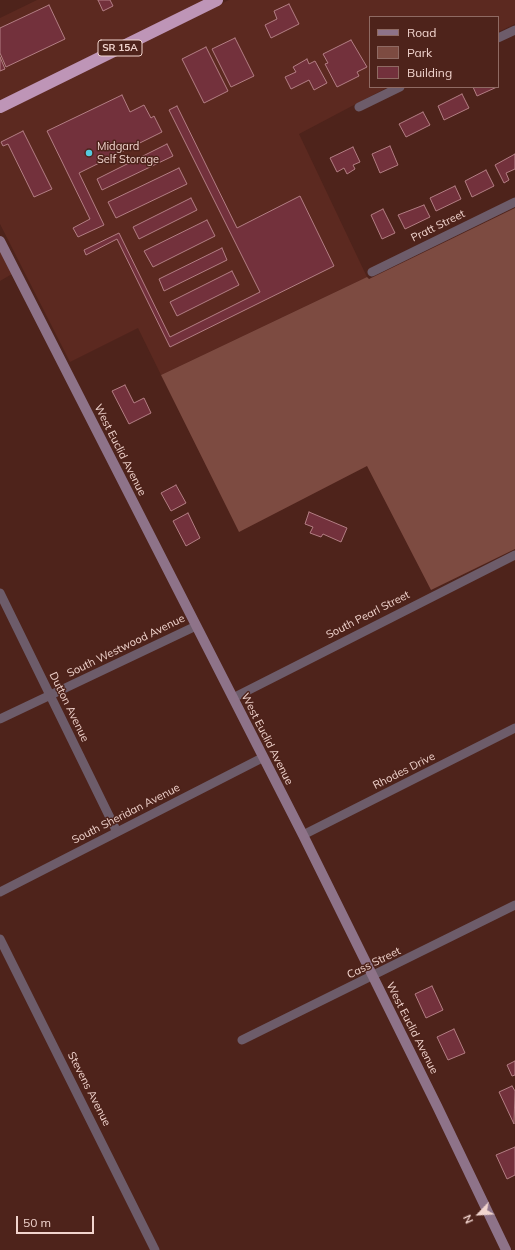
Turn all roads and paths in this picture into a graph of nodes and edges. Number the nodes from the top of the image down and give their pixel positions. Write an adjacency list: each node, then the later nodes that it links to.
1 (217, 0): 5 (highway, SR 15A)
2 (515, 30): 3 (street)
3 (499, 38)
4 (398, 88): 6 (street)
5 (0, 107)
6 (359, 107)
7 (515, 202): 9 (street, Pratt Street)
8 (0, 241): 12 (street, West Euclid Avenue)
9 (372, 272)
10 (515, 554): 14 (street, South Pearl Street)
11 (0, 593): 13 (street, Dutton Avenue)
12 (196, 626): 13 (street, South Westwood Avenue); 14 (street, West Euclid Avenue)
13 (50, 696): 15 (street, South Westwood Avenue); 18 (street, Dutton Avenue)
14 (233, 698): 17 (street, West Euclid Avenue)
15 (0, 719)
16 (515, 728): 19 (street, Rhodes Drive)
17 (262, 758): 18 (street, South Sheridan Avenue); 19 (street, West Euclid Avenue)
18 (117, 832): 20 (street, South Sheridan Avenue)
19 (303, 835): 23 (street, West Euclid Avenue)
20 (0, 892)
21 (515, 905): 23 (street, Cass Street)
22 (0, 939): 25 (street, Stevens Avenue)
23 (373, 977): 24 (street, Cass Street); 26 (street, West Euclid Avenue)
24 (242, 1040)
25 (155, 1250)
26 (506, 1250)

